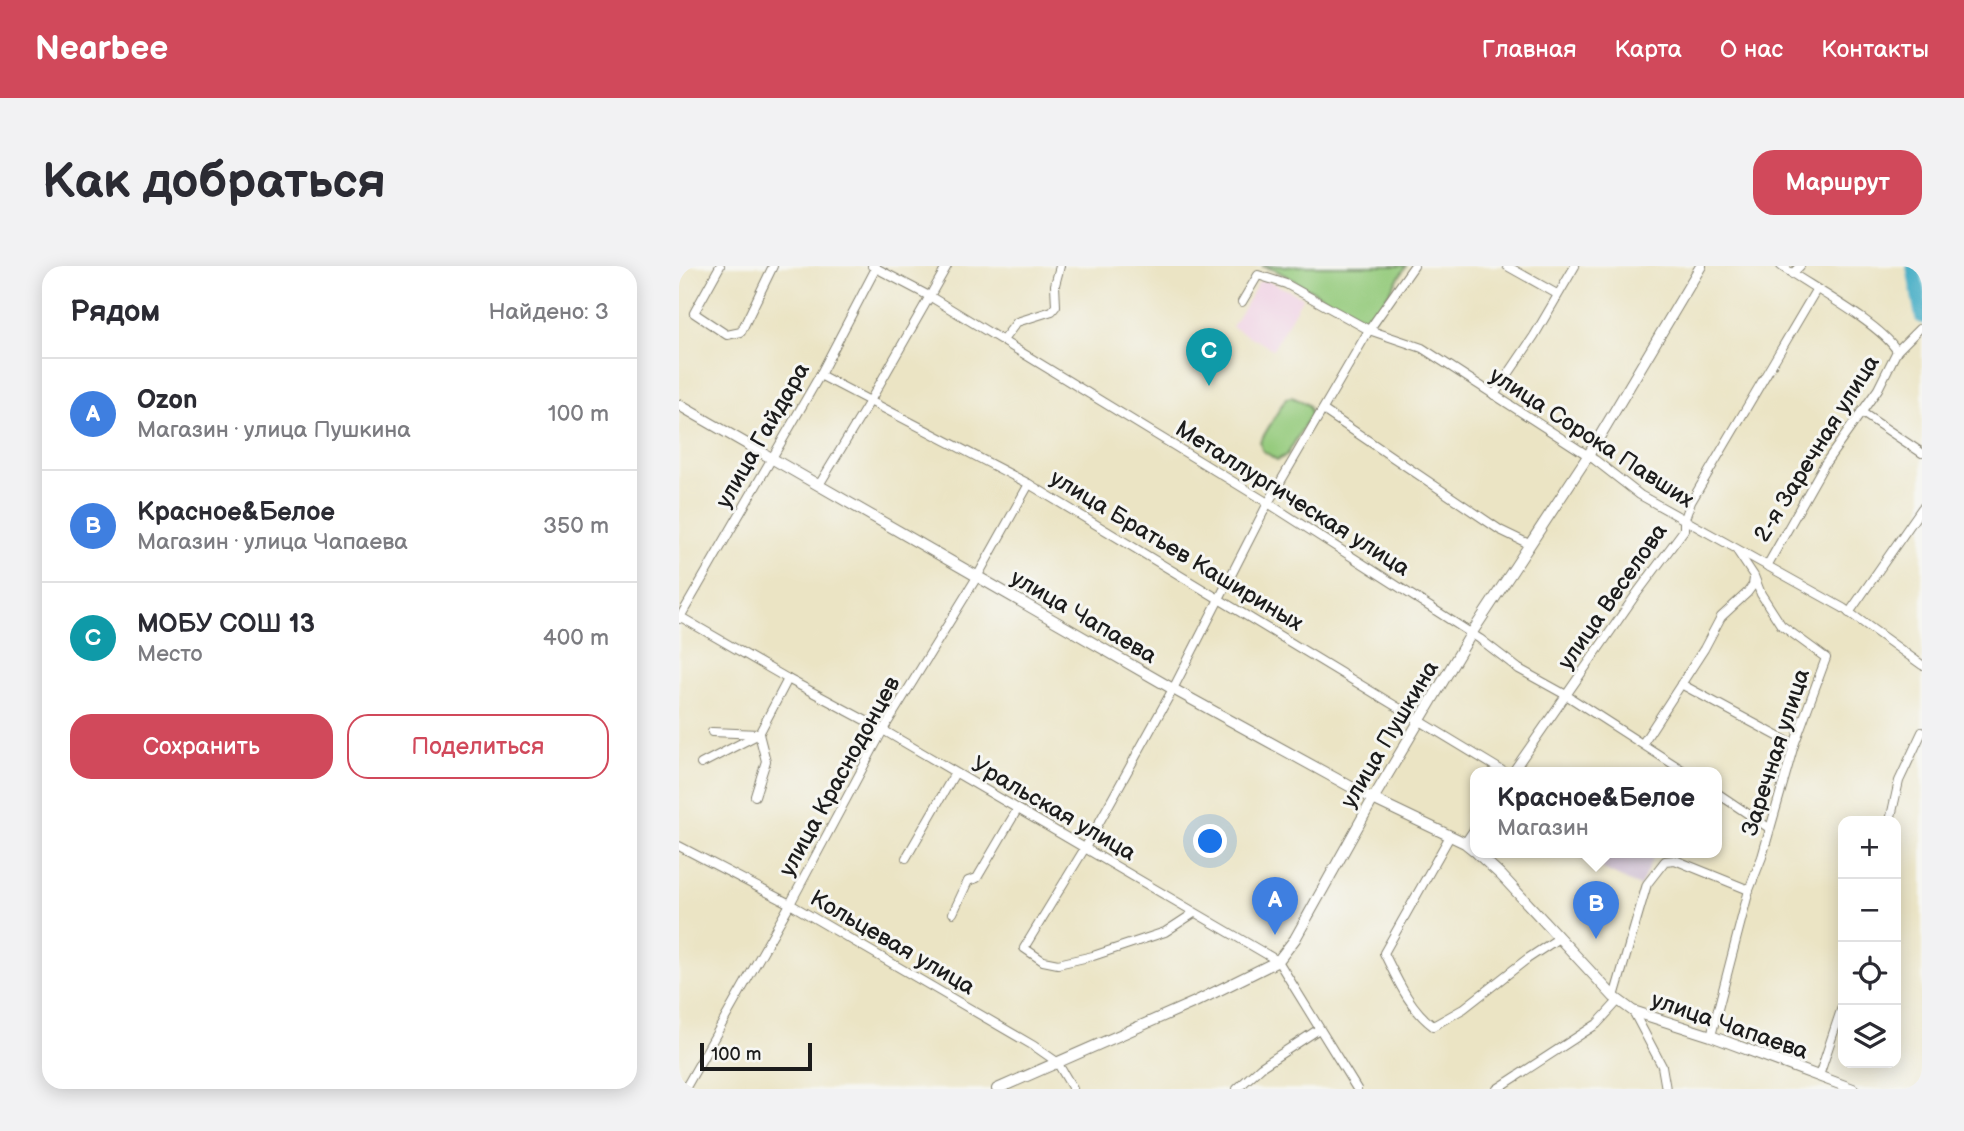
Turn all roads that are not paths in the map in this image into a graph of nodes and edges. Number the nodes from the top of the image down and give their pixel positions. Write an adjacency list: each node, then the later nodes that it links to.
1 (720, 266): 2 (street)
2 (773, 266)
3 (947, 266): 17 (street)
4 (1060, 266): 21 (street)
5 (1414, 266): 20 (street)
6 (1507, 266): 16 (street)
7 (1575, 266): 16 (street)
8 (1701, 266): 30 (street, улица Пушкина)
9 (1781, 266): 14 (street)
10 (1800, 266): 14 (street)
11 (1920, 266): 13 (street)
12 (874, 267): 17 (street, Металлургическая улица); 23 (street, улица Гайдара)
13 (1922, 272)
14 (1792, 274): 15 (street)
15 (1816, 290): 22 (street, 2-я Заречная улица); 36 (street, улица Веселова)
16 (1557, 294): 24 (street)
17 (931, 297): 21 (street, Металлургическая улица); 25 (street)
18 (1242, 302): 20 (street, улица Сорока Павших)
19 (1919, 329): 22 (street, 2-я Заречная улица)
20 (1369, 330): 24 (street, улица Сорока Павших); 27 (street)
21 (1003, 340): 34 (street, Металлургическая улица)
22 (1897, 351): 28 (street, 2-я Заречная улица)
23 (820, 375): 25 (street, улица Братьев Кашириных); 31 (street, улица Гайдара)
24 (1494, 395): 30 (street, улица Сорока Павших)
25 (870, 401): 32 (street, улица Братьев Кашириных); 33 (street)
26 (681, 410): 31 (street, улица Чапаева)
27 (1322, 410): 34 (street); 37 (street)
28 (1861, 412): 29 (street); 39 (street, 2-я Заречная улица)
29 (1922, 453)
30 (1588, 456): 36 (street, улица Сорока Павших); 37 (street, улица Пушкина)
31 (771, 458): 33 (street, улица Чапаева); 44 (street, улица Гайдара)
32 (1029, 484): 41 (street, улица Краснодонцев); 42 (street, улица Братьев Кашириных)
33 (819, 485): 41 (street, улица Чапаева)
34 (1268, 503): 42 (street); 45 (street, Металлургическая улица)
35 (1922, 508): 43 (street)
36 (1684, 521): 38 (street, улица Сорока Павших); 50 (street, улица Веселова)
37 (1529, 544): 45 (street, улица Пушкина)
38 (1737, 549): 39 (street, улица Сорока Павших); 40 (street, Заречная улица)
39 (1767, 566): 43 (street, улица Сорока Павших)
40 (1754, 576): 48 (street); 57 (street, Заречная улица)
41 (977, 577): 49 (street, улица Чапаева); 52 (street, улица Краснодонцев)
42 (1220, 598): 49 (street); 51 (street, улица Братьев Кашириных)
43 (1849, 613): 46 (street, улица Сорока Павших)
44 (679, 617): 47 (street, Уральская улица)
45 (1471, 634): 50 (street, Металлургическая улица); 51 (street, улица Пушкина)
46 (1922, 665)
47 (788, 680): 52 (street, Уральская улица); 55 (street)
48 (1681, 684): 56 (street); 57 (street)
49 (1173, 689): 65 (street, улица Чапаева); 74 (street)
50 (1566, 695): 56 (street, Металлургическая улица); 60 (street, улица Веселова)
51 (1420, 719): 59 (street, улица Братьев Кашириных); 65 (street, улица Пушкина)
52 (883, 730): 62 (street, Уральская улица); 78 (street, улица Краснодонцев)
53 (712, 732): 55 (street)
54 (1922, 732): 67 (street)
55 (759, 734): 58 (street); 63 (street)
56 (1643, 743): 61 (street, Металлургическая улица)
57 (1794, 745): 68 (street, Заречная улица)
58 (701, 764)
59 (1496, 767)
60 (1516, 767)
61 (1678, 767)
62 (955, 773): 66 (street, Уральская улица); 75 (street)
63 (754, 796)
64 (1722, 796): 68 (street)
65 (1373, 799): 69 (street, улица Чапаева); 82 (street, улица Пушкина)
66 (1017, 810): 74 (street, Уральская улица); 79 (street)
67 (1891, 816)
68 (1769, 828): 77 (street, Заречная улица)
69 (1450, 836): 71 (street, улица Чапаева); 81 (street)
70 (1470, 836): 71 (street)
71 (1465, 843): 73 (street, улица Чапаева)
72 (679, 846): 78 (street, Кольцевая улица)
73 (1470, 847)
74 (1085, 848): 80 (street, Уральская улица); 80 (street)
75 (906, 858)
76 (1482, 858): 81 (street, улица Чапаева)
77 (1749, 890): 83 (street); 87 (street, Заречная улица)
78 (790, 904): 88 (street, Кольцевая улица); 92 (street, улица Краснодонцев)
79 (953, 913)
80 (1194, 913): 82 (street, Уральская улица)
81 (1559, 938): 83 (street, улица Чапаева)
82 (1278, 961): 86 (street, Уральская улица); 88 (street, улица Пушкина)
83 (1616, 999): 85 (street, улица Чапаева); 95 (street)
84 (1843, 1005): 89 (street)
85 (1633, 1011): 87 (street, улица Чапаева); 96 (street, улица Чапаева)
86 (1319, 1029): 90 (street); 91 (street, Уральская улица)
87 (1711, 1036): 89 (street, улица Чапаева)
88 (1057, 1062): 93 (street, улица Пушкина); 94 (street, Кольцевая улица)
89 (1819, 1076): 97 (street, улица Чапаева)
90 (1242, 1087)
91 (1353, 1088)
92 (685, 1089)
93 (997, 1089)
94 (1073, 1089)
95 (1497, 1089)
96 (1666, 1089)
97 (1853, 1089)

